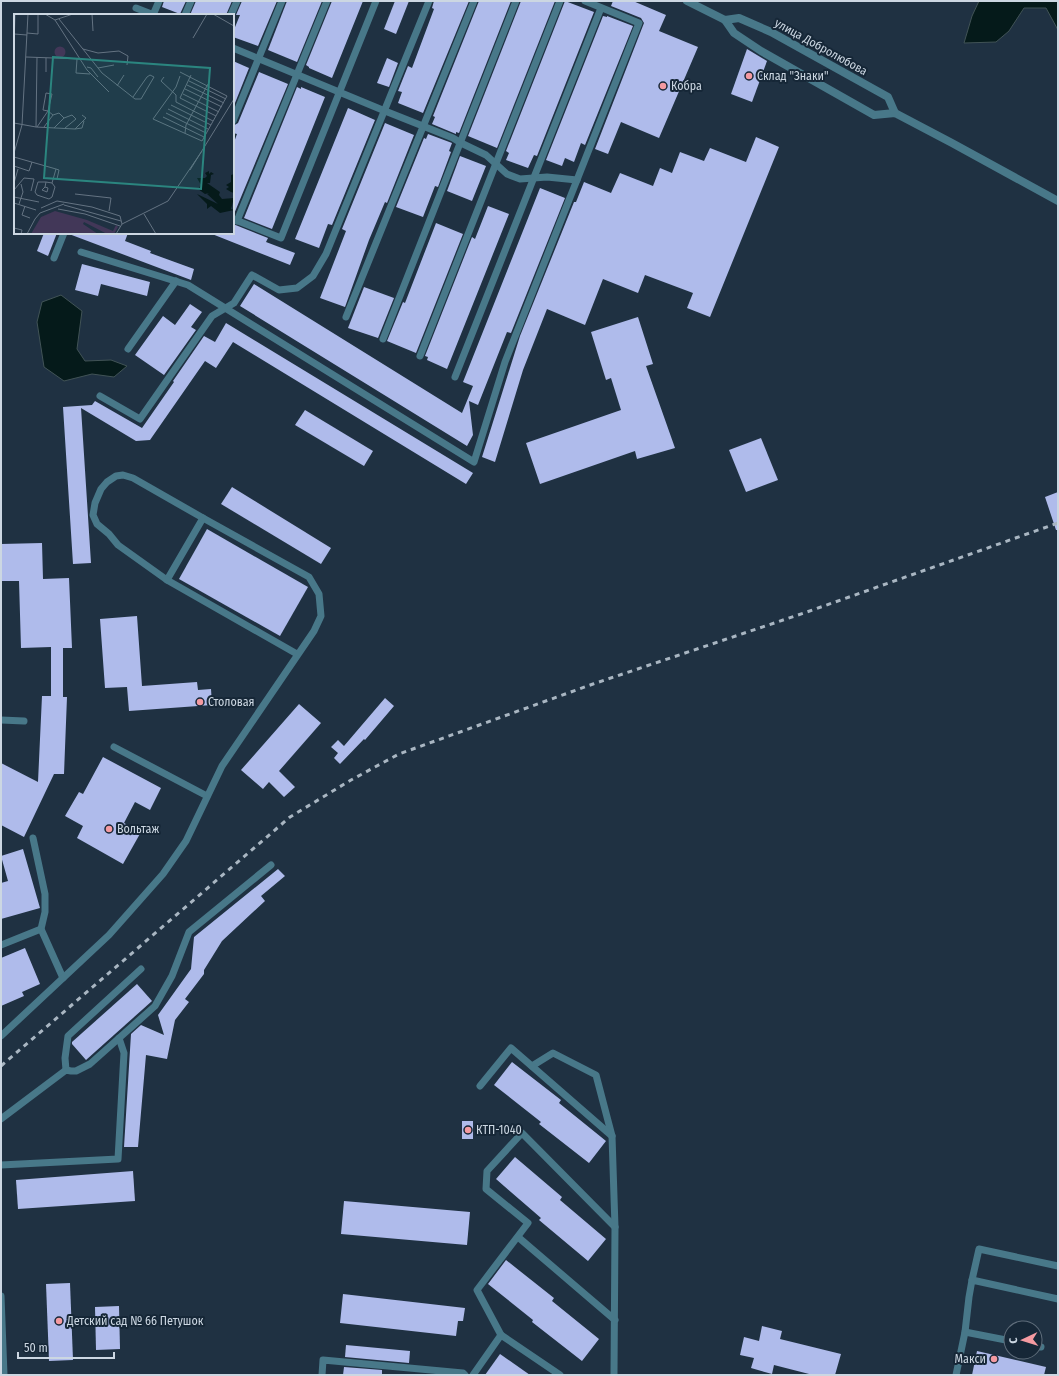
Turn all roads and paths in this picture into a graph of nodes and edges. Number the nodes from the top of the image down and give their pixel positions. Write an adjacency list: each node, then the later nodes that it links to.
1 (159, 1): 16 (lane)
2 (191, 1): 17 (lane)
3 (237, 1): 18 (lane)
4 (282, 1): 21 (lane)
5 (327, 1): 22 (lane)
6 (376, 1): 23 (lane)
7 (429, 1): 24 (lane)
8 (474, 1): 27 (lane)
9 (516, 1): 28 (lane)
10 (560, 1): 29 (lane)
11 (585, 1): 14 (lane)
12 (687, 1): 19 (street, улица Добролюбова)
13 (136, 8): 15 (lane)
14 (601, 8): 30 (lane); 31 (lane)
15 (151, 14)
16 (153, 14)
17 (185, 14)
18 (231, 14)
19 (726, 20): 25 (street, улица Добролюбова); 25 (street, улица Добролюбова)
20 (234, 48): 21 (lane)
21 (258, 58): 22 (lane); 26 (lane)
22 (297, 74): 23 (lane); 33 (lane)
23 (340, 92): 24 (lane); 33 (lane)
24 (385, 111): 27 (lane); 38 (lane)
25 (895, 113): 32 (street)
26 (234, 118)
27 (423, 126): 28 (lane); 39 (lane)
28 (461, 143): 29 (lane); 40 (lane)
29 (495, 164): 30 (lane); 42 (lane)
30 (534, 178): 31 (lane); 43 (lane)
31 (577, 180): 38 (lane)
32 (1058, 201)
33 (235, 220)
34 (64, 234): 36 (lane)
35 (82, 252): 37 (lane)
36 (54, 258)
37 (176, 281): 38 (lane); 41 (lane)
38 (225, 309): 44 (lane)
39 (346, 317)
40 (383, 340)
41 (128, 349)
42 (420, 356)
43 (455, 377)
44 (100, 396)
45 (203, 518): 46 (lane); 46 (lane); 47 (lane)
46 (167, 580): 47 (lane)
47 (297, 654): 51 (lane)
48 (1, 720): 49 (lane)
49 (24, 721)
50 (114, 747): 51 (lane)
51 (207, 796): 57 (lane)
52 (33, 838): 54 (lane)
53 (271, 865): 59 (lane)
54 (41, 929): 55 (lane); 57 (lane)
55 (1, 945)
56 (141, 969): 61 (lane)
57 (63, 978): 58 (lane)
58 (1, 1036)
59 (119, 1038): 61 (lane); 65 (lane)
60 (532, 1066): 62 (lane); 64 (lane); 64 (lane)
61 (66, 1070): 63 (lane)
62 (480, 1086)
63 (1, 1119)
64 (612, 1136): 66 (lane)
65 (1, 1165)
66 (615, 1227): 67 (lane); 72 (lane)
67 (518, 1237): 72 (lane); 74 (lane)
68 (1058, 1266): 69 (lane)
69 (972, 1280): 71 (lane); 73 (lane)
70 (1, 1296): 76 (lane)
71 (1058, 1299)
72 (615, 1320): 81 (lane)
73 (965, 1332): 75 (lane); 82 (lane)
74 (501, 1335): 79 (lane); 80 (lane)
75 (1003, 1339)
76 (4, 1375)
77 (322, 1375): 78 (lane)
78 (465, 1375)
79 (473, 1375)
80 (560, 1375)
81 (614, 1375)
82 (956, 1375)

